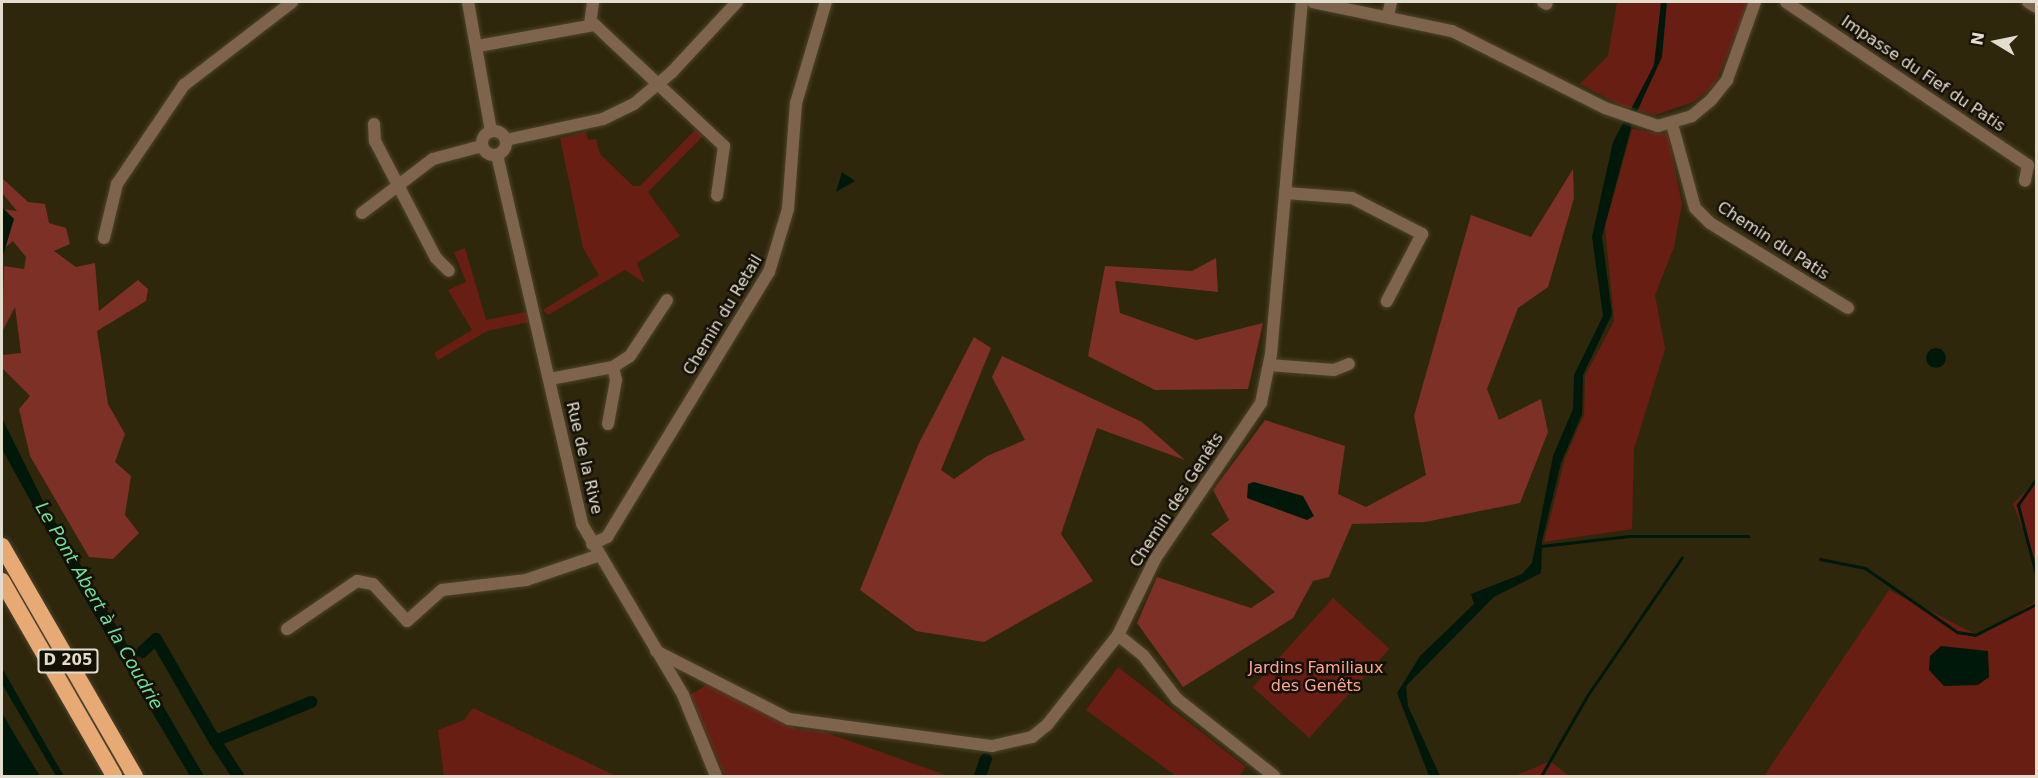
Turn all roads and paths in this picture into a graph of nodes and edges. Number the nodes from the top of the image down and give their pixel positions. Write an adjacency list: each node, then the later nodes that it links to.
1 (292, 2): 28 (street)
2 (468, 2): 15 (street)
3 (592, 2): 14 (street)
4 (737, 2): 16 (street)
5 (826, 2): 39 (street, Chemin du Retail)
6 (1302, 2): 25 (street, Chemin des Genêts)
7 (1313, 2): 13 (street)
8 (1391, 2): 13 (street)
9 (1755, 2): 18 (street)
10 (1786, 2): 23 (street, Impasse du Fief du Patis)
11 (2028, 2): 12 (street)
12 (2037, 7)
13 (1388, 15): 18 (street)
14 (590, 24): 15 (street); 16 (street)
15 (478, 46): 19 (street)
16 (659, 83): 20 (street); 26 (street)
17 (374, 124): 24 (street)
18 (1672, 124): 32 (street, Chemin du Patis)
19 (491, 131): 20 (street); 21 (street)
20 (506, 140): 22 (street)
21 (482, 146): 22 (street); 24 (street)
22 (497, 155): 36 (street, Rue de la Rive)
23 (2025, 181)
24 (401, 184): 27 (street); 29 (street)
25 (1286, 193): 31 (street); 34 (street, Chemin des Genêts)
26 (717, 196)
27 (362, 213)
28 (104, 238)
29 (449, 271)
30 (667, 300): 35 (street)
31 (1387, 301)
32 (1848, 308)
33 (1349, 364): 34 (street)
34 (1269, 365): 42 (street, Chemin des Genêts)
35 (613, 367): 36 (street); 37 (street)
36 (550, 379): 39 (street, Rue de la Rive)
37 (608, 424)
38 (2, 546): 45 (highway, D 205)
39 (596, 549): 41 (street); 43 (street, Rue de la Rive)
40 (2, 581): 44 (highway, D 205)
41 (288, 629)
42 (1118, 635): 43 (street, Chemin des Genêts); 47 (street)
43 (656, 651): 46 (street, Rue de la Rive)
44 (114, 777)
45 (135, 777)
46 (716, 777)
47 (1274, 777)

